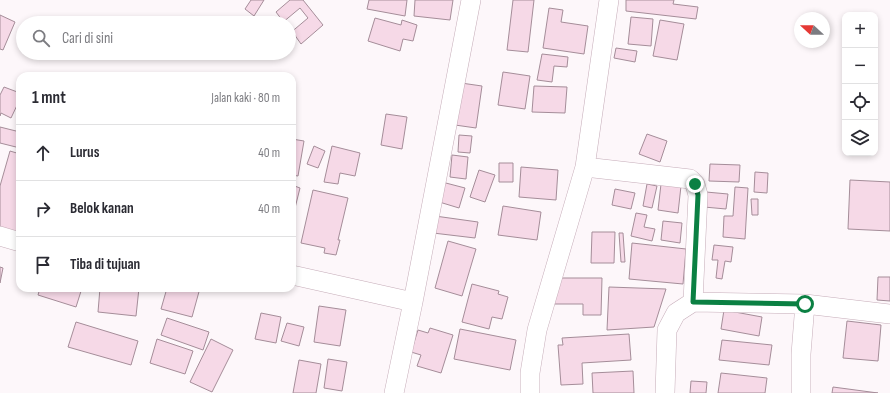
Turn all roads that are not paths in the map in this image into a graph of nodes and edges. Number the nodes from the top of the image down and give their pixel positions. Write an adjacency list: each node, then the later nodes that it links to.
1 (471, 0): 7 (street)
2 (608, 0): 3 (street)
3 (585, 167): 8 (street); 12 (street)
4 (0, 236): 5 (street)
5 (16, 241)
6 (296, 276): 7 (street)
7 (413, 302): 11 (street)
8 (693, 302): 9 (street); 13 (street)
9 (805, 304): 10 (street); 14 (street)
10 (890, 314)
11 (394, 393)
12 (530, 393)
13 (665, 393)
14 (801, 393)

